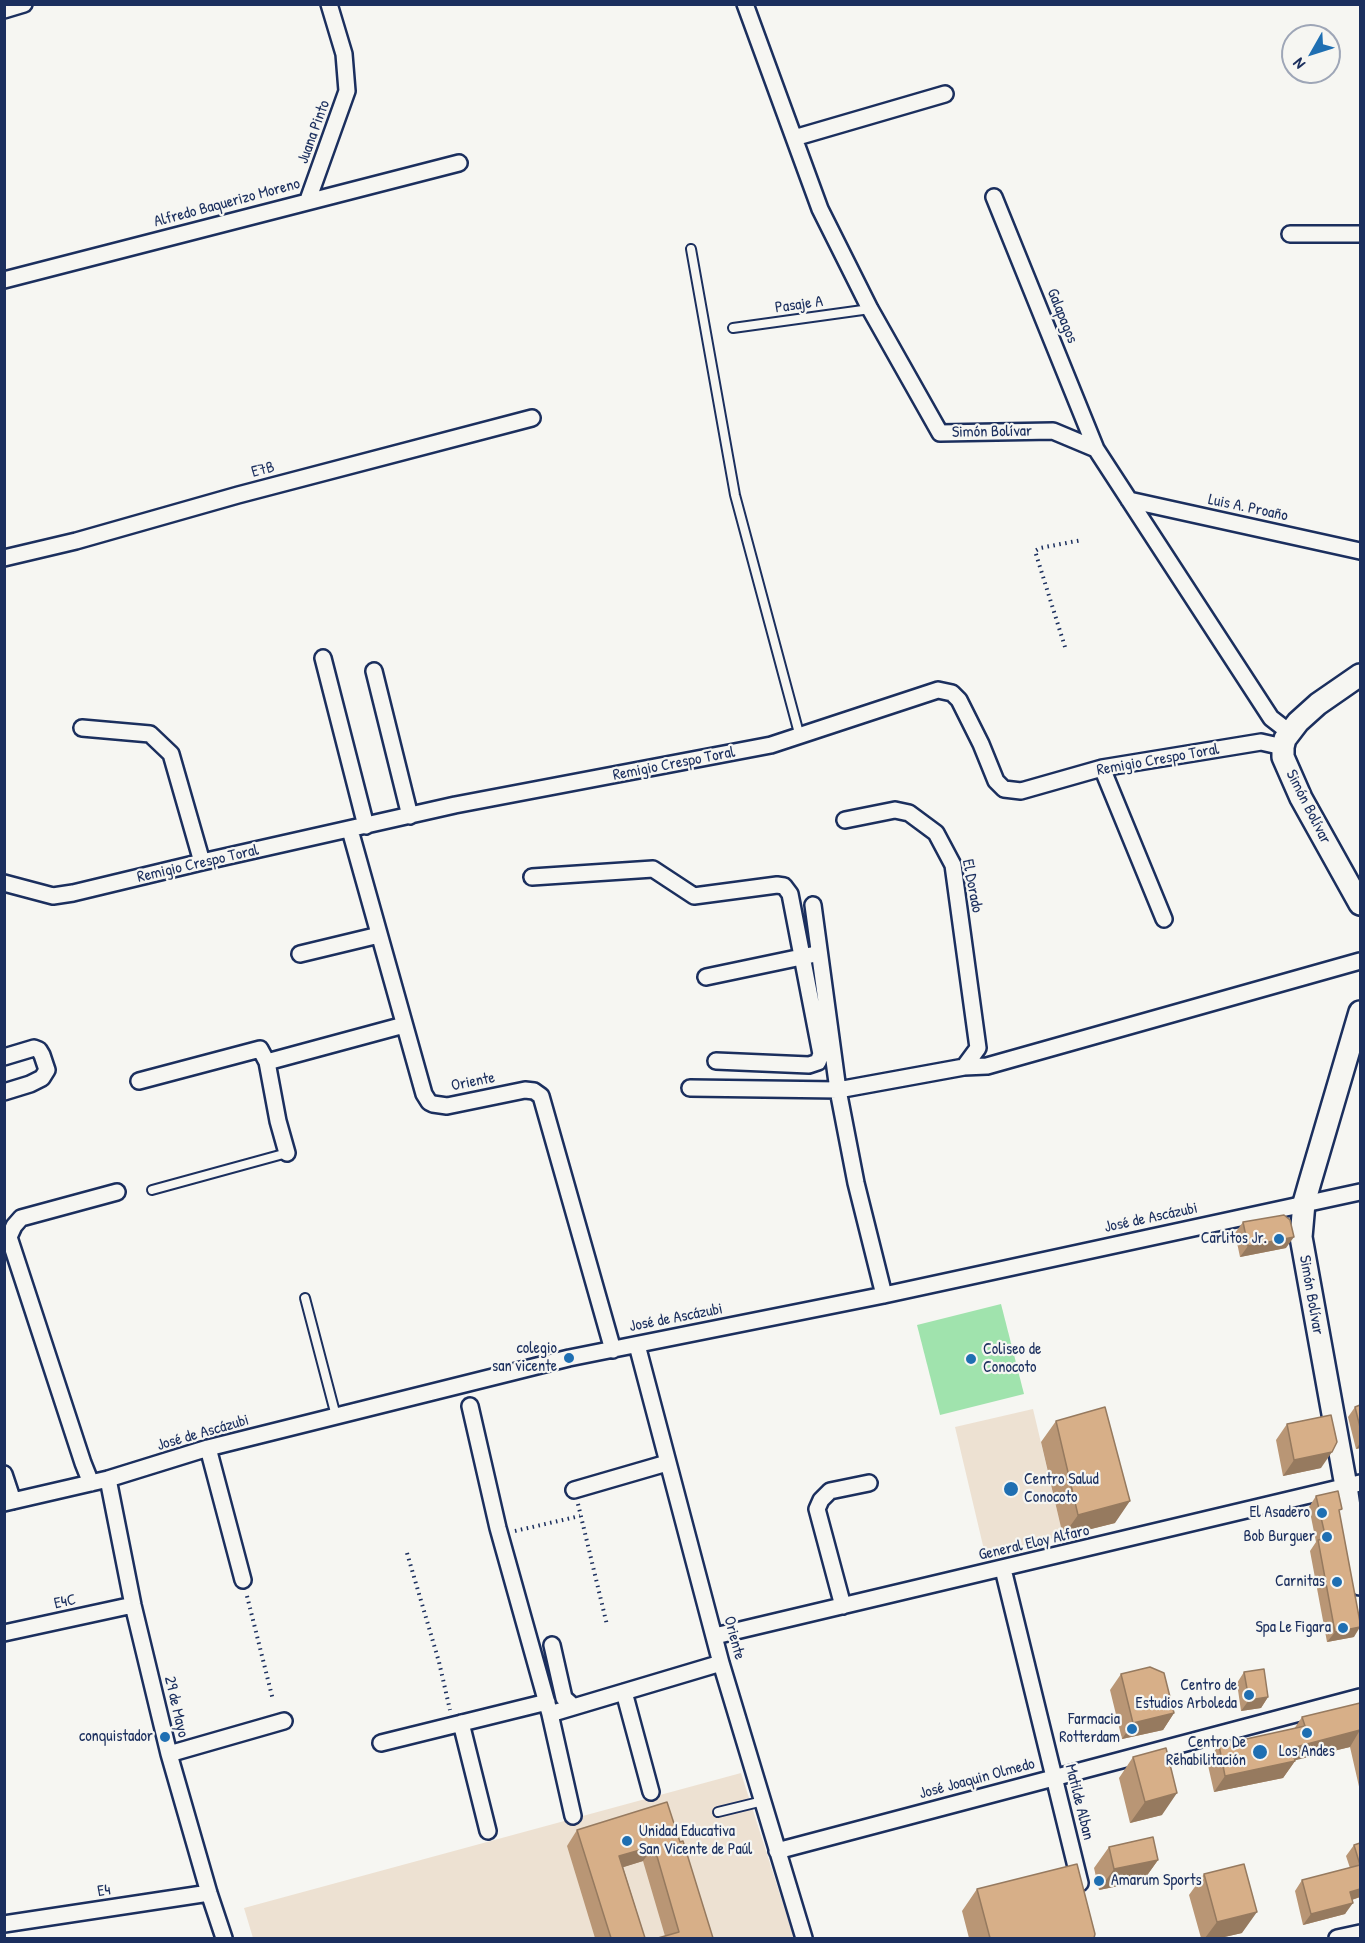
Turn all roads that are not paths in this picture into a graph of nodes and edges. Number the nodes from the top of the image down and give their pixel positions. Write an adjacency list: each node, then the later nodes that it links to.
1 (24, 4): 4 (street)
2 (329, 4): 9 (street, Juana Pinto)
3 (745, 4): 6 (street, Simón Bolívar)
4 (4, 10)
5 (945, 94): 6 (street)
6 (794, 138): 14 (street, Simón Bolívar)
7 (459, 163): 9 (street, Alfredo Baquerizo Moreno)
8 (994, 197): 17 (street, Galapagos)
9 (308, 200): 13 (street, Alfredo Baquerizo Moreno)
10 (1290, 234): 11 (street)
11 (1360, 234)
12 (691, 249): 25 (lane)
13 (4, 280)
14 (870, 309): 15 (lane, Pasaje A); 17 (street, Simón Bolívar)
15 (733, 328)
16 (532, 418): 20 (street, E7B)
17 (1096, 449): 18 (street)
18 (1129, 500): 19 (street, Luis A. Proaño); 26 (street)
19 (1360, 551)
20 (4, 558)
21 (323, 658): 30 (street)
22 (374, 671): 28 (street)
23 (1360, 675): 26 (street)
24 (82, 728): 32 (street)
25 (800, 737): 27 (street, Remigio Crespo Toral); 28 (street, Remigio Crespo Toral)
26 (1286, 740): 27 (street, Remigio Crespo Toral); 35 (street, Simón Bolívar)
27 (1102, 768): 37 (street)
28 (410, 816): 30 (street, Remigio Crespo Toral)
29 (845, 820): 49 (street, El Dorado)
30 (366, 826): 31 (street, Remigio Crespo Toral)
31 (350, 830): 32 (street, Remigio Crespo Toral); 38 (street, Oriente)
32 (202, 862): 34 (street, Remigio Crespo Toral)
33 (532, 877): 41 (street)
34 (4, 883)
35 (1360, 904)
36 (813, 905): 40 (street)
37 (1164, 920)
38 (379, 935): 39 (street); 45 (street, Oriente)
39 (300, 954)
40 (820, 954): 41 (street); 52 (street)
41 (803, 958): 43 (street); 47 (street)
42 (1360, 961): 49 (street)
43 (706, 977)
44 (1360, 1012): 58 (street, Simón Bolívar)
45 (404, 1025): 48 (street); 62 (street, Oriente)
46 (4, 1057): 53 (street)
47 (716, 1061)
48 (267, 1062): 50 (street); 54 (street)
49 (964, 1066): 52 (street)
50 (139, 1081)
51 (690, 1088): 52 (street)
52 (838, 1090): 59 (street)
53 (4, 1092)
54 (286, 1153): 55 (lane)
55 (152, 1190)
56 (117, 1192): 69 (street)
57 (1360, 1192): 58 (street, José de Ascázubi)
58 (1304, 1203): 59 (street, José de Ascázubi); 71 (street, Simón Bolívar)
59 (884, 1295): 61 (street, José de Ascázubi)
60 (305, 1298): 64 (lane)
61 (637, 1345): 62 (street, José de Ascázubi); 66 (street, Oriente)
62 (613, 1350): 64 (street, José de Ascázubi)
63 (470, 1406): 86 (street)
64 (336, 1416): 65 (street, José de Ascázubi)
65 (208, 1448): 68 (street, José de Ascázubi); 75 (street)
66 (667, 1463): 72 (street); 80 (street, Oriente)
67 (4, 1474): 73 (street)
68 (108, 1479): 69 (street, José de Ascázubi); 77 (street, 29 de Mayo)
69 (91, 1483): 73 (street, José de Ascázubi)
70 (868, 1484): 78 (street)
71 (1353, 1484): 74 (street, General Eloy Alfaro); 76 (street, Simón Bolívar)
72 (574, 1490)
73 (9, 1502)
74 (1003, 1569): 78 (street, General Eloy Alfaro); 91 (street, Matilde Alban)
75 (243, 1580)
76 (1360, 1584)
77 (134, 1605): 79 (street, E4C); 90 (street, 29 de Mayo)
78 (843, 1606): 80 (street, General Eloy Alfaro)
79 (4, 1633)
80 (715, 1636): 82 (street, Oriente)
81 (552, 1646): 85 (street)
82 (721, 1663): 83 (street); 93 (street, Oriente)
83 (624, 1692): 85 (street); 92 (street)
84 (1360, 1697): 91 (street, José Joaquin Olmedo)
85 (573, 1706): 86 (street)
86 (548, 1708): 88 (street); 95 (street)
87 (284, 1721): 90 (street)
88 (458, 1724): 89 (street); 96 (street)
89 (381, 1743)
90 (169, 1754): 99 (street, 29 de Mayo)
91 (1055, 1777): 97 (street, José Joaquin Olmedo); 98 (street, Matilde Alban)
92 (651, 1792)
93 (763, 1801): 94 (lane); 97 (street, Oriente)
94 (718, 1812)
95 (573, 1816)
96 (488, 1831)
97 (777, 1851): 103 (street, Oriente)
98 (1083, 1892)
99 (209, 1893): 100 (street, E4); 102 (street, 29 de Mayo)
100 (4, 1924)
101 (1360, 1933): 104 (street)
102 (224, 1938)
103 (804, 1938)
104 (1337, 1938)

